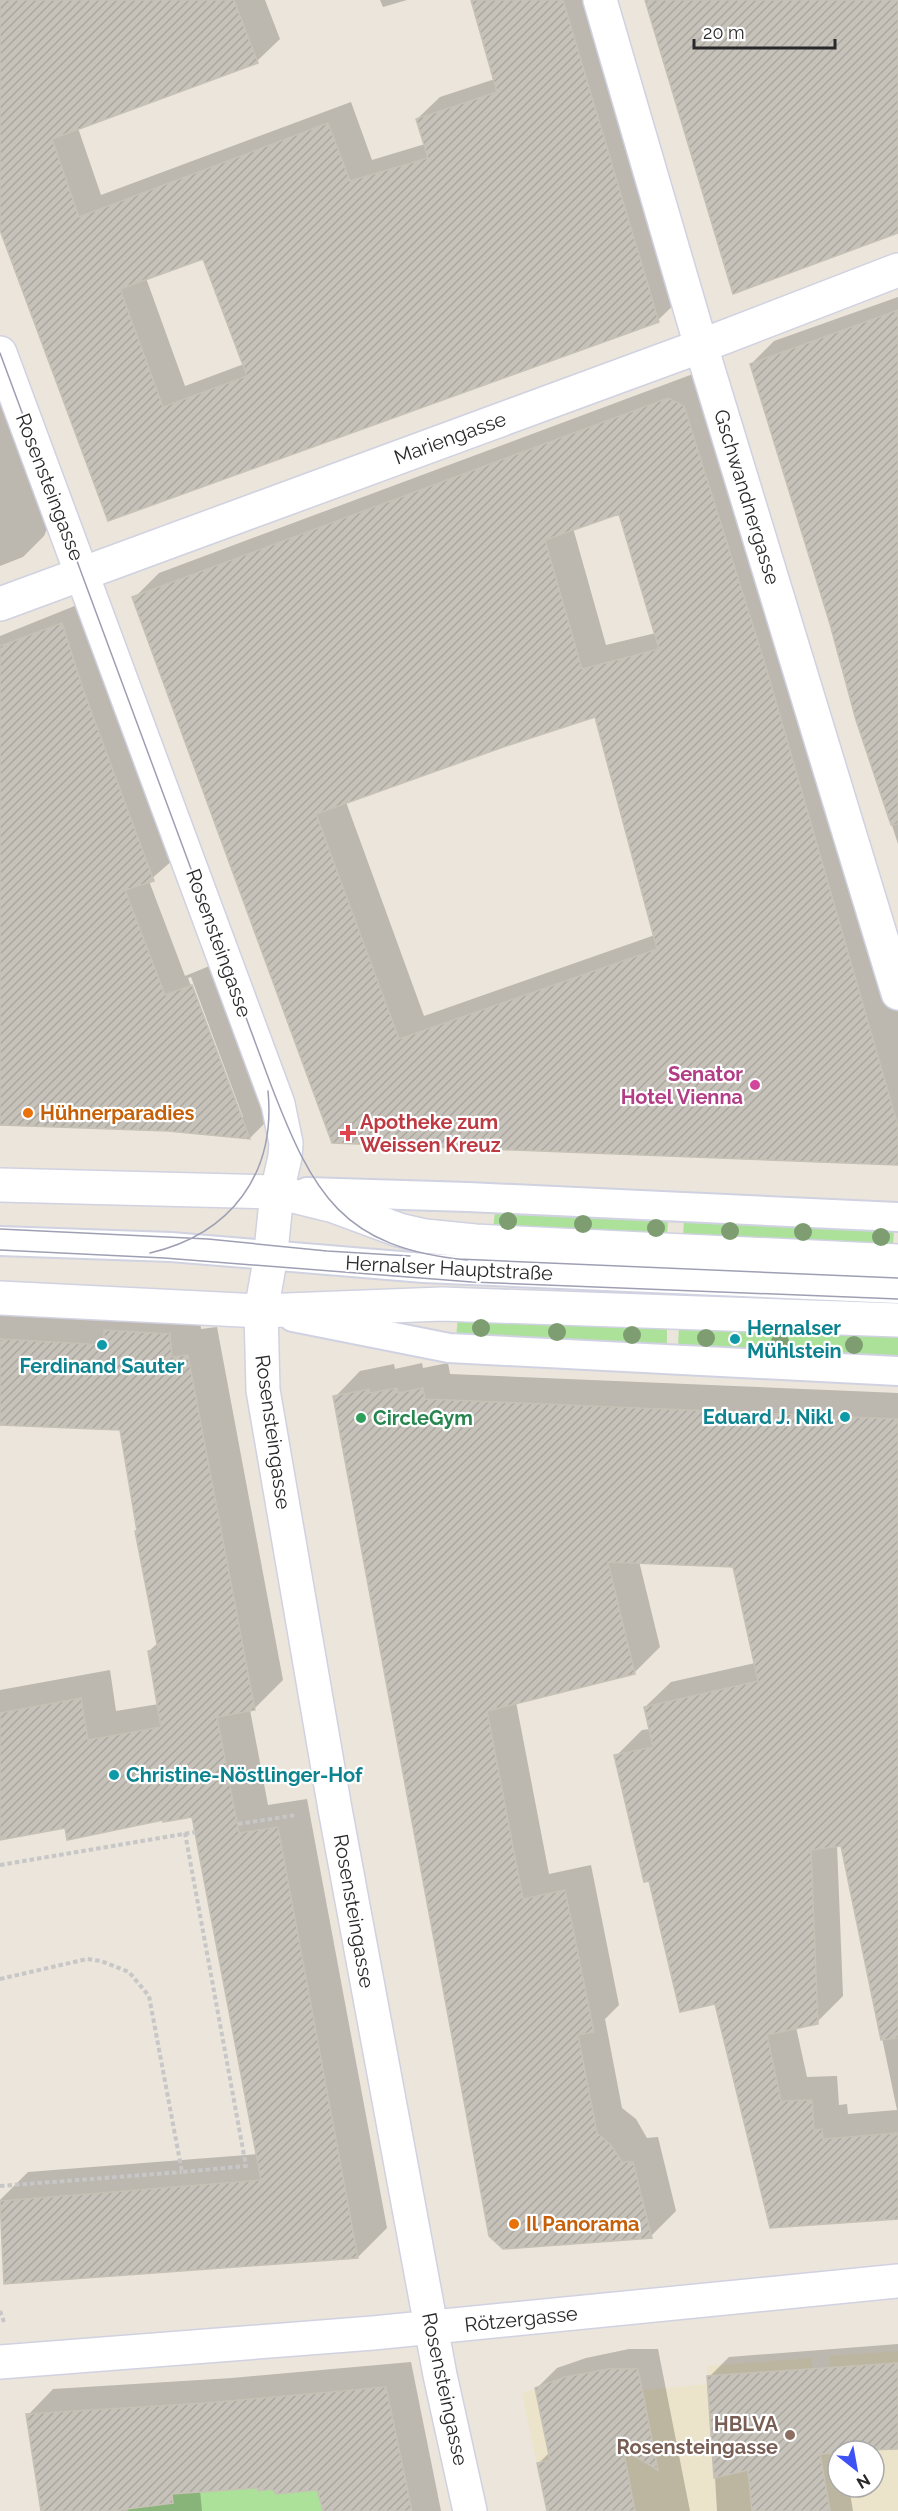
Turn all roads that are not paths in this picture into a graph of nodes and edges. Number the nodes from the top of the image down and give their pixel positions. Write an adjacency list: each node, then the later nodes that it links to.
1 (600, 0): 3 (street, Gschwandnergasse)
2 (898, 270): 3 (street, Mariengasse)
3 (701, 346): 5 (street, Mariengasse); 7 (street, Gschwandnergasse)
4 (0, 353): 5 (street, Rosensteingasse)
5 (83, 574): 6 (street, Mariengasse); 9 (street, Rosensteingasse)
6 (0, 604)
7 (898, 993)
8 (0, 1185): 9 (street, Hernalser Hauptstraße)
9 (277, 1192): 10 (lane, Hernalser Hauptstraße); 12 (street, Rosensteingasse); 13 (street, Hernalser Hauptstraße)
10 (898, 1217)
11 (0, 1241): 12 (lane, Hernalser Hauptstraße)
12 (271, 1256): 14 (lane, Hernalser Hauptstraße); 16 (street, Rosensteingasse)
13 (898, 1261)
14 (898, 1288)
15 (0, 1298): 16 (street, Hernalser Hauptstraße)
16 (261, 1311): 17 (street, Hernalser Hauptstraße); 18 (lane, Hernalser Hauptstraße); 20 (street, Rosensteingasse)
17 (898, 1320)
18 (898, 1371)
19 (898, 2282): 20 (street, Rötzergasse)
20 (432, 2328): 21 (street, Rötzergasse); 22 (street, Rosensteingasse)
21 (0, 2362)
22 (470, 2511)

